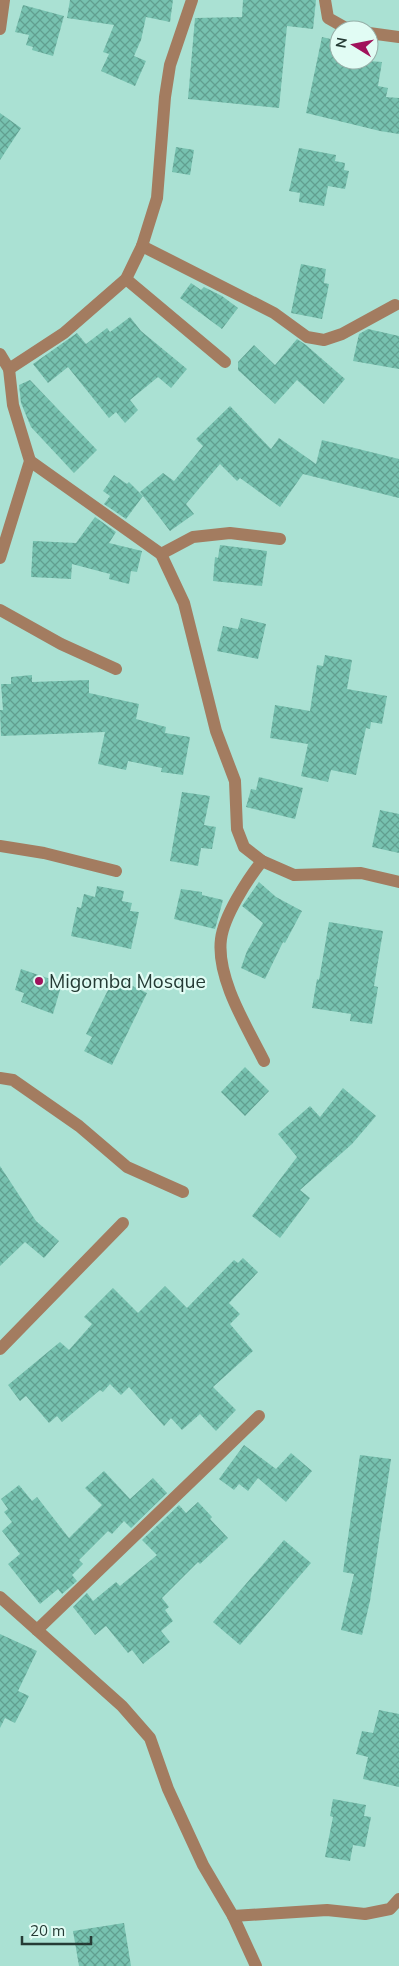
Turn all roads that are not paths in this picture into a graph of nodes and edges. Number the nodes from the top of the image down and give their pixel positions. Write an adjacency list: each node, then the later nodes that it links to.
1 (4, 0): 5 (street)
2 (192, 0): 8 (street)
3 (325, 0): 4 (street)
4 (332, 20)
5 (0, 29)
6 (379, 34): 7 (street)
7 (399, 37)
8 (142, 246): 9 (street); 10 (street)
9 (126, 279): 12 (street); 13 (street)
10 (395, 305)
11 (0, 354): 13 (street)
12 (225, 362)
13 (9, 369): 14 (street)
14 (30, 461): 16 (street); 17 (street)
15 (280, 539): 16 (street)
16 (161, 554): 21 (street)
17 (0, 558)
18 (0, 610): 19 (street)
19 (116, 669)
20 (0, 846): 22 (street)
21 (262, 861): 23 (street); 24 (street)
22 (116, 872)
23 (399, 882)
24 (264, 1061)
25 (0, 1078): 26 (street)
26 (183, 1192)
27 (123, 1223): 28 (street)
28 (0, 1349)
29 (259, 1416): 31 (street)
30 (0, 1597): 31 (street)
31 (37, 1630): 33 (street)
32 (399, 1899): 33 (street)
33 (233, 1916): 34 (street)
34 (256, 1966)

